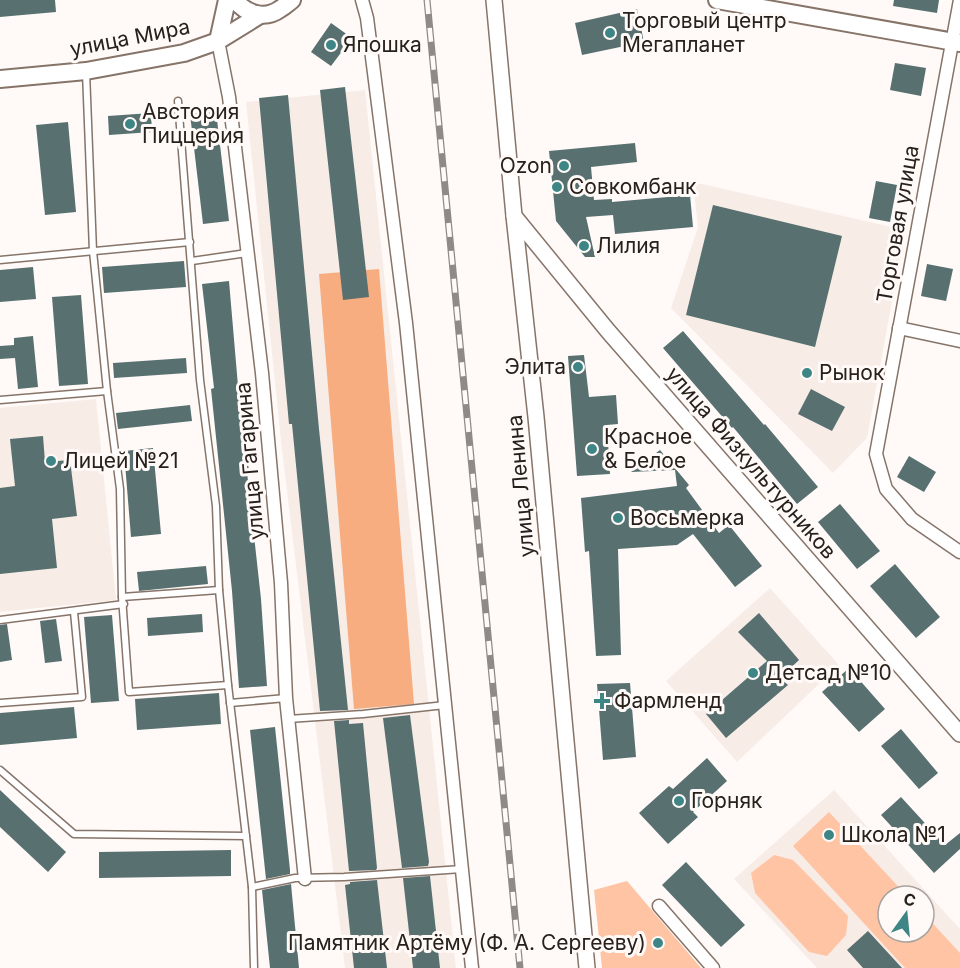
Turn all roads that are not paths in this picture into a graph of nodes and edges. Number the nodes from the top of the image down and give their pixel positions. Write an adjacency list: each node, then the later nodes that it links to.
1 (227, 0): 9 (main road)
2 (235, 0): 8 (main road)
3 (362, 0): 33 (street)
4 (494, 0): 14 (street, улица Ленина)
5 (717, 0): 10 (main road)
6 (960, 0): 10 (street, Торговая улица)
7 (290, 1): 8 (main road, улица Мира)
8 (260, 15): 9 (main road, улица Мира)
9 (218, 42): 11 (main road, улица Мира); 17 (street, улица Гагарина)
10 (956, 43): 20 (street, Торговая улица)
11 (86, 71): 12 (main road, улица Мира); 16 (lane)
12 (0, 80)
13 (178, 101): 15 (lane)
14 (514, 216): 35 (street, улица Физкультурников); 44 (street, улица Ленина)
15 (190, 242): 16 (lane); 19 (lane)
16 (93, 251): 18 (lane); 22 (lane)
17 (247, 253): 19 (lane); 30 (street, улица Гагарина)
18 (0, 260)
19 (192, 261): 25 (lane)
20 (899, 327): 21 (street); 24 (street, Торговая улица)
21 (960, 341)
22 (107, 391): 23 (lane); 26 (lane)
23 (0, 400)
24 (960, 552)
25 (219, 590): 26 (lane); 29 (lane)
26 (123, 601): 27 (lane); 29 (lane)
27 (74, 612): 28 (lane); 31 (lane)
28 (0, 620)
29 (228, 685): 32 (lane)
30 (285, 698): 32 (lane); 34 (street, улица Гагарина)
31 (0, 703)
32 (230, 703): 37 (lane)
33 (446, 705): 34 (lane); 38 (street)
34 (288, 719): 39 (street, улица Гагарина)
35 (960, 734)
36 (0, 770): 37 (lane)
37 (246, 836): 40 (lane)
38 (462, 869): 39 (lane); 43 (street)
39 (305, 879): 40 (lane)
40 (252, 887): 42 (lane)
41 (659, 906): 45 (street)
42 (254, 968)
43 (472, 968)
44 (587, 968)
45 (713, 968)

